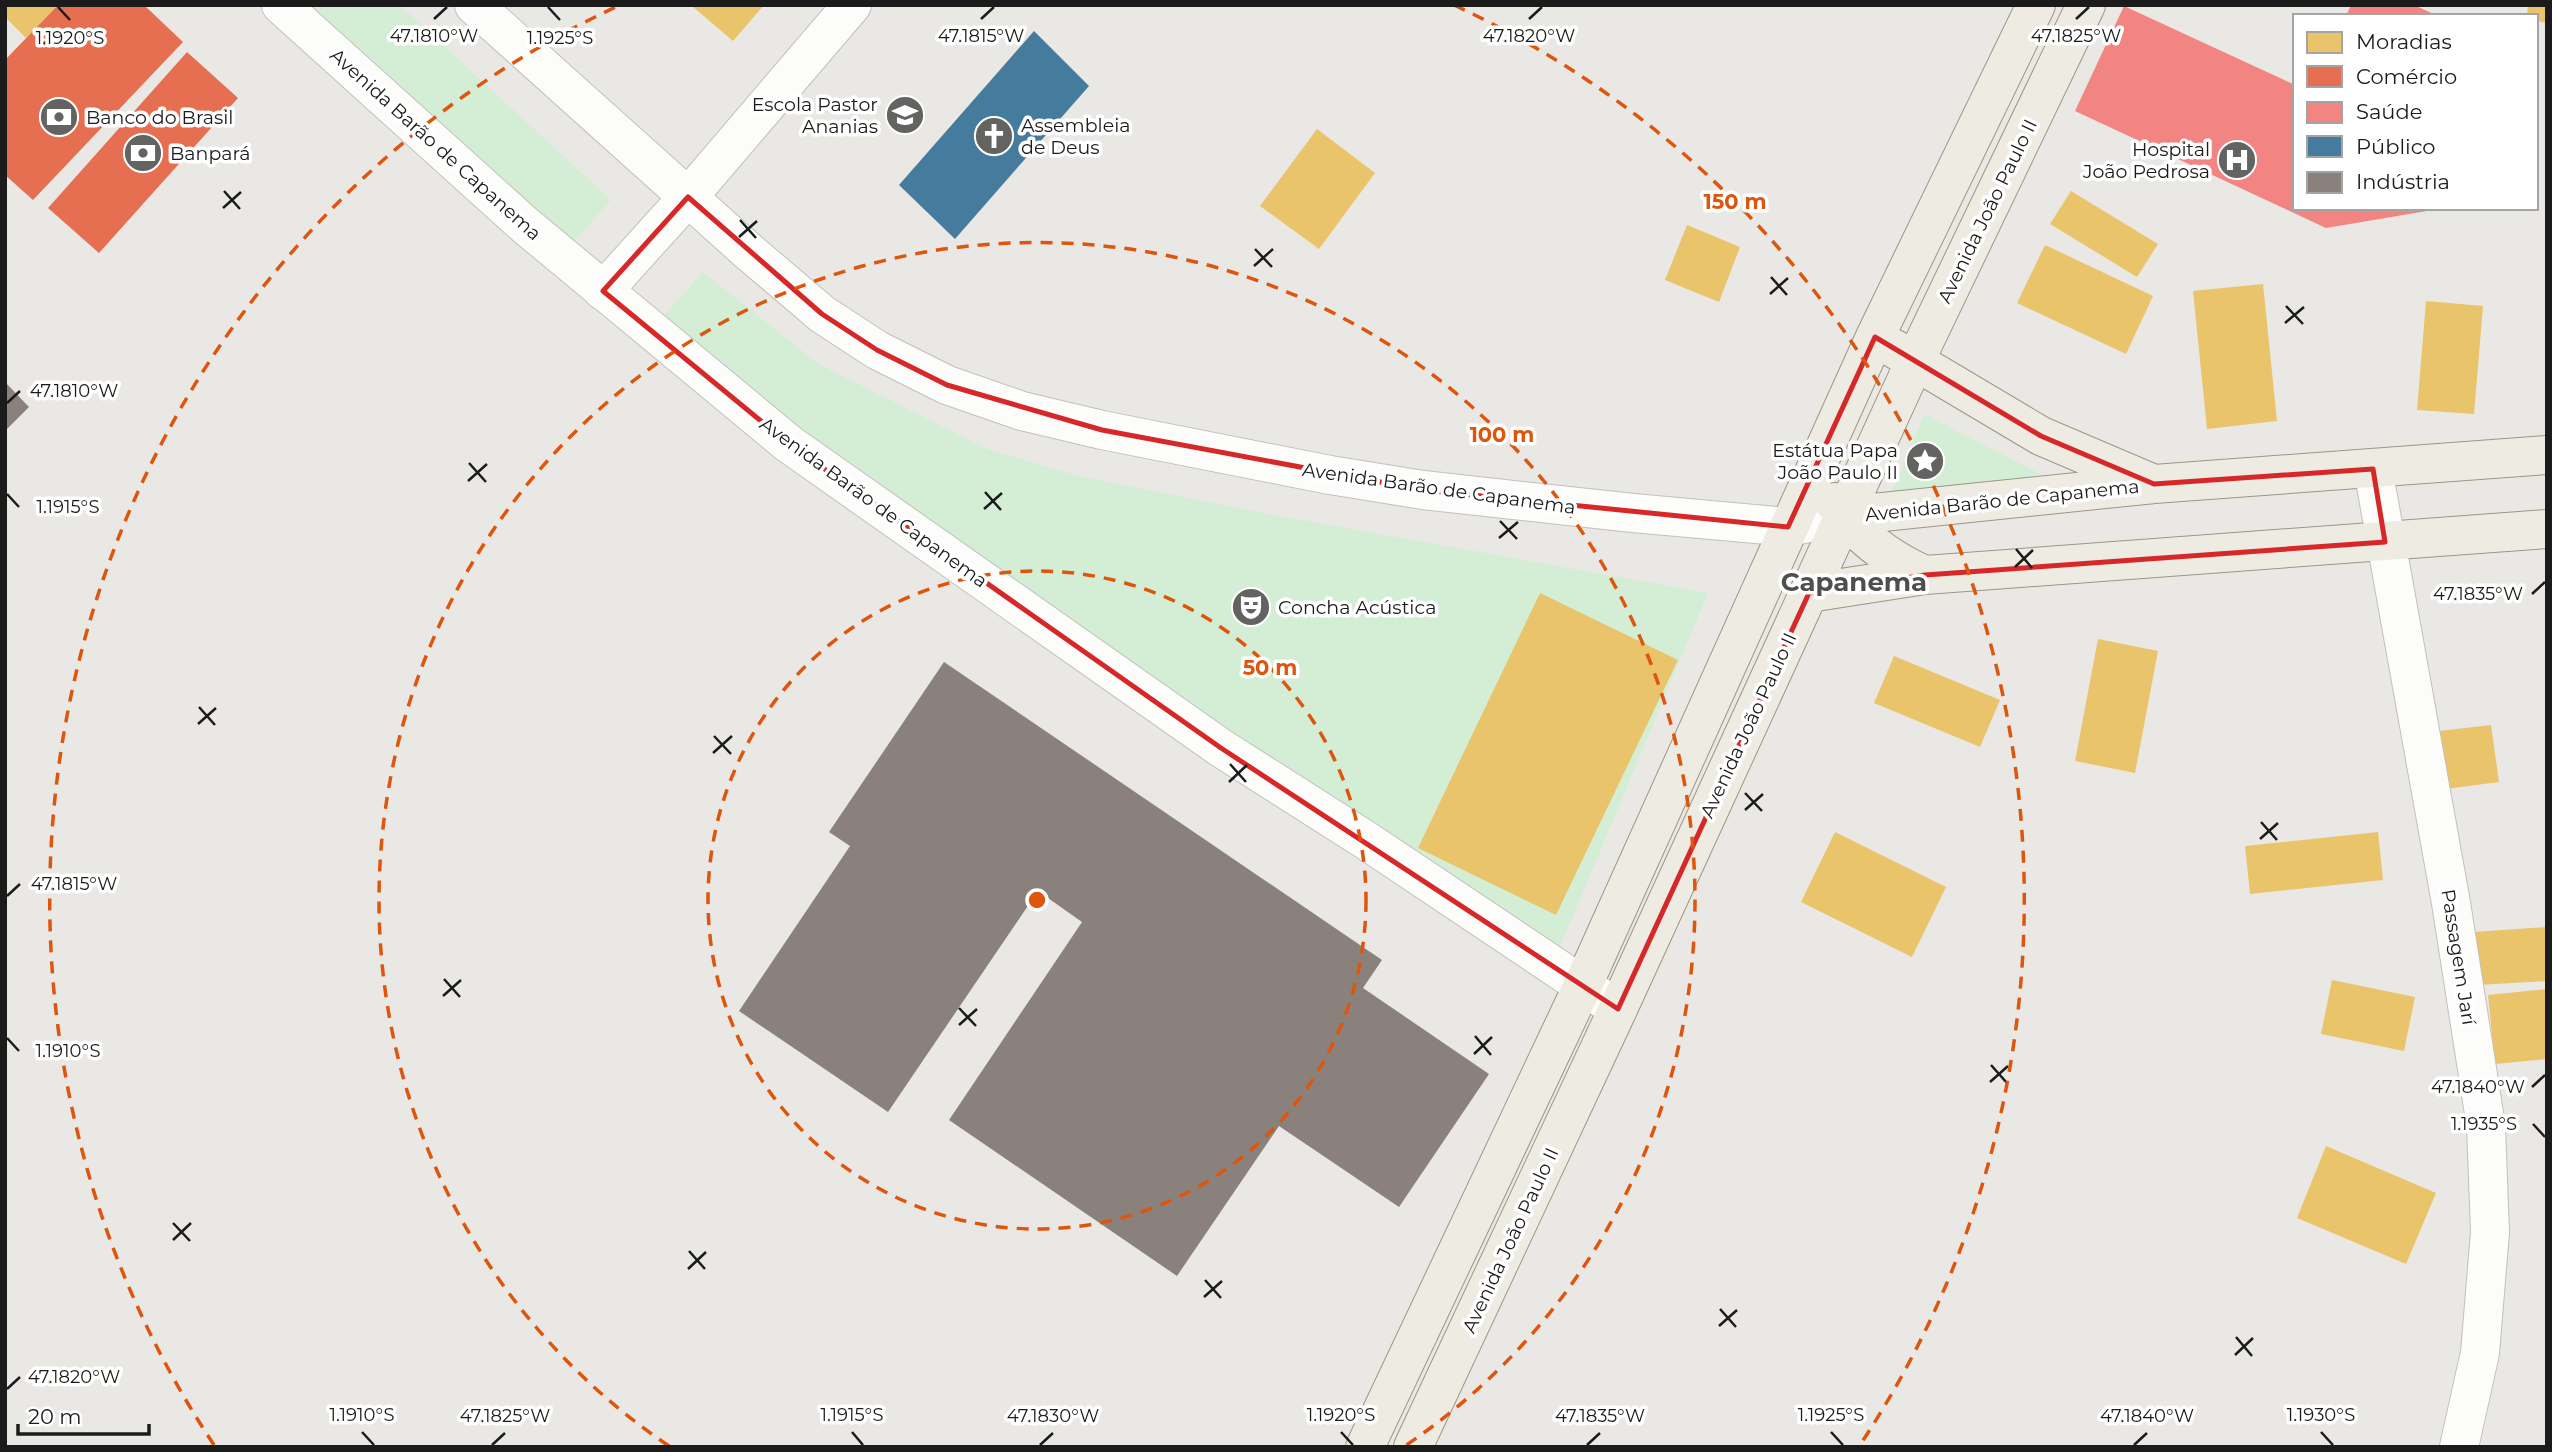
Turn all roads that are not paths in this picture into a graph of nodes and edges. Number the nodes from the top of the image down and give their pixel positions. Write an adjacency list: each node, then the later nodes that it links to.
1 (281, 5): 7 (street, Avenida Barão de Capanema)
2 (474, 5): 6 (street, Avenida Barão de Capanema)
3 (852, 5): 6 (street)
4 (2036, 5): 8 (main road)
5 (2086, 5): 9 (main road, Avenida João Paulo II)
6 (688, 197): 7 (street); 15 (street, Avenida Barão de Capanema)
7 (603, 291): 20 (street, Avenida Barão de Capanema)
8 (1875, 337): 9 (main road); 12 (main road)
9 (1915, 361): 13 (main road); 14 (main road, Avenida João Paulo II)
10 (2547, 454): 11 (main road, Avenida Barão de Capanema)
11 (2373, 469): 13 (main road, Avenida Barão de Capanema); 17 (street, Passagem Jarí)
12 (1813, 472): 14 (main road); 15 (main road)
13 (2154, 484): 14 (main road, Avenida Barão de Capanema)
14 (1844, 516): 15 (street, Avenida Barão de Capanema); 18 (main road); 19 (main road, Avenida João Paulo II)
15 (1788, 527): 20 (main road)
16 (2547, 529): 17 (main road)
17 (2385, 542): 18 (main road); 24 (street, Passagem Jarí)
18 (1924, 575): 19 (main road)
19 (1809, 593): 21 (main road, Avenida João Paulo II)
20 (1583, 985): 21 (street, Avenida Barão de Capanema); 22 (main road)
21 (1618, 1009): 23 (main road, Avenida João Paulo II)
22 (1365, 1447)
23 (1412, 1447)
24 (2459, 1447)

